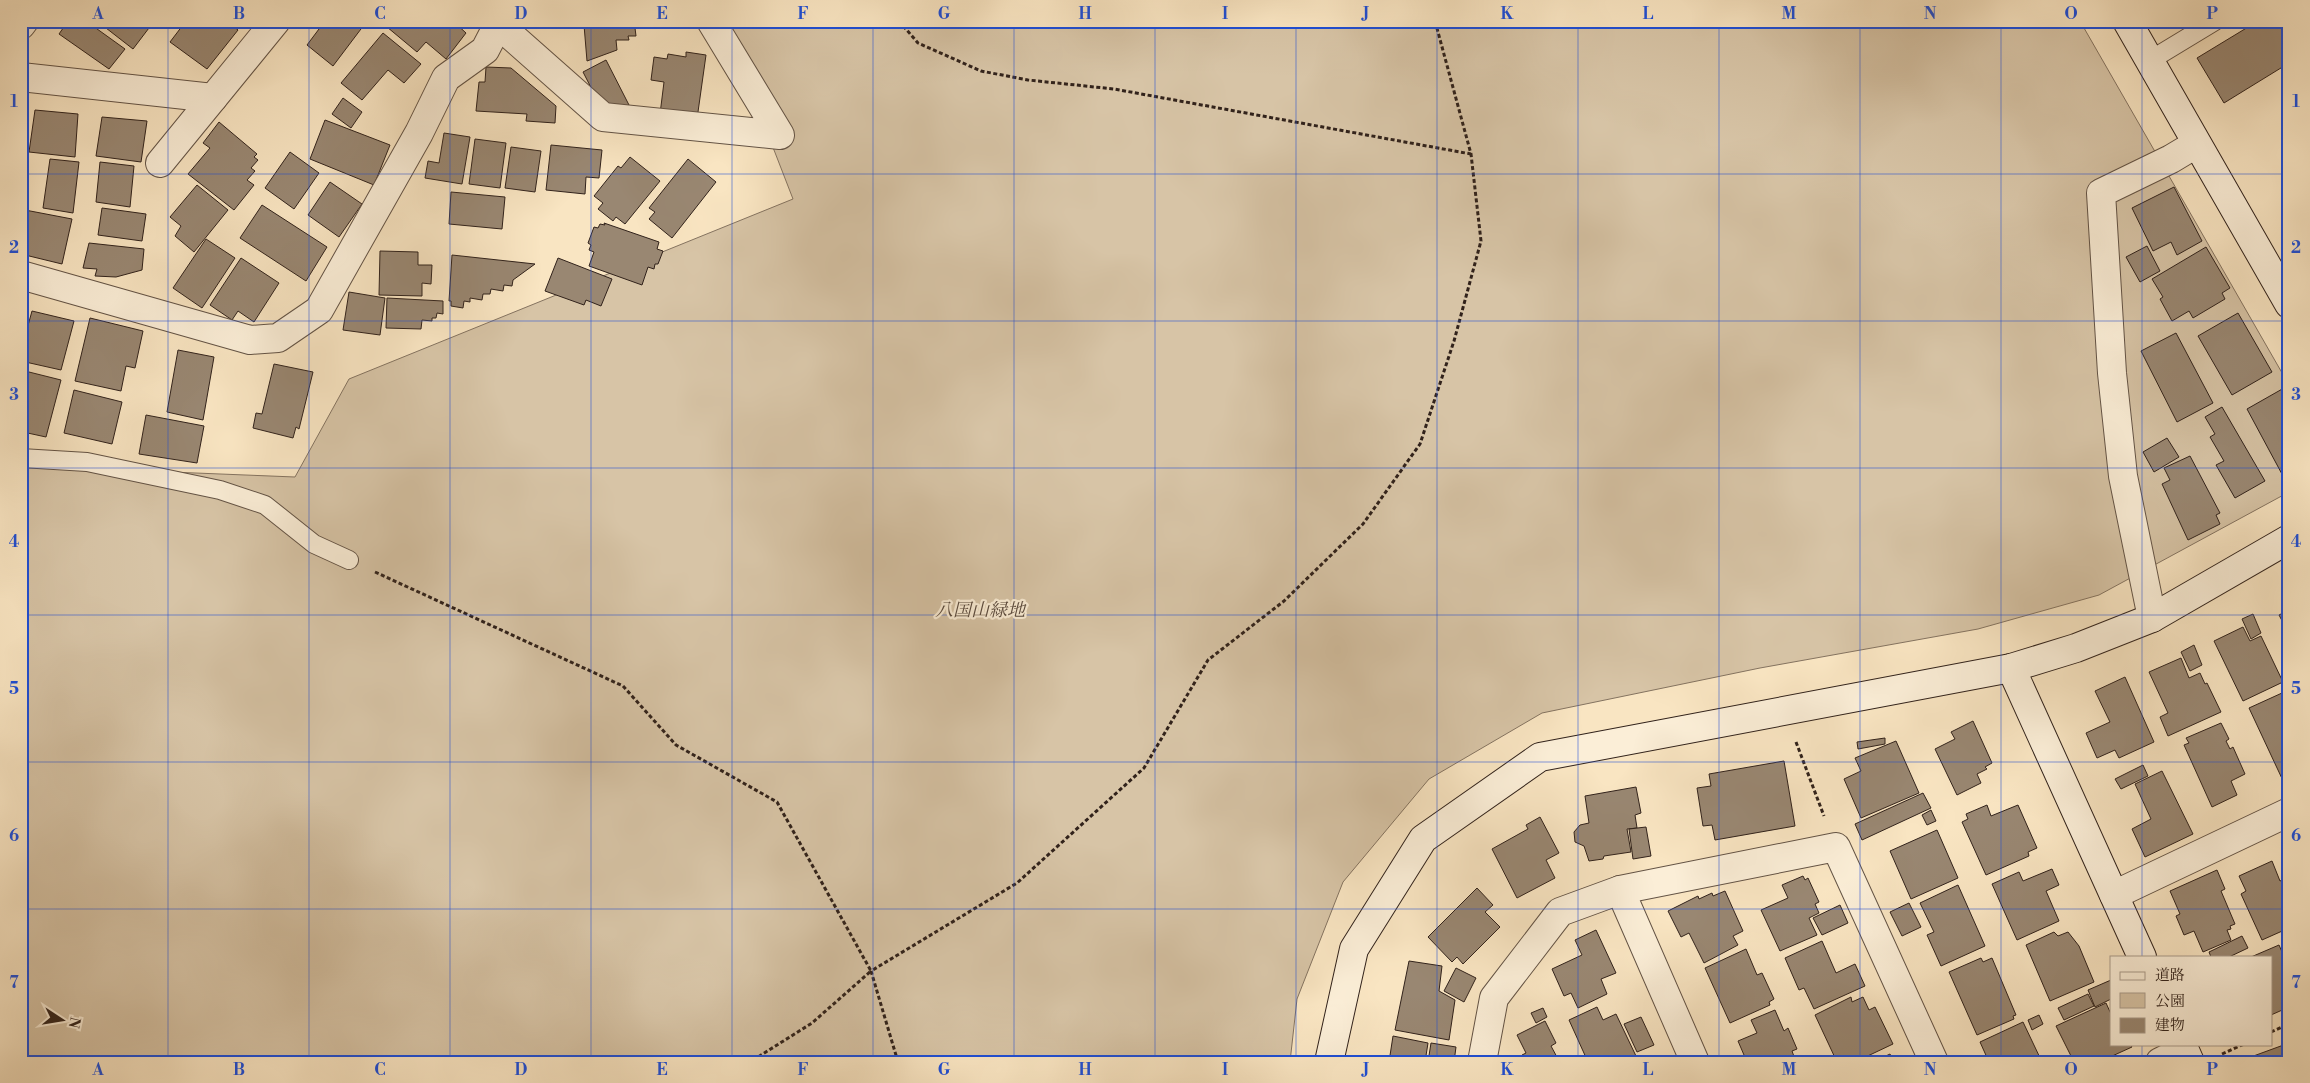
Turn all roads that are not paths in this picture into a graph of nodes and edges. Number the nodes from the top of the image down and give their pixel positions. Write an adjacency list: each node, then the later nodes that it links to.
1 (24, 21): 7 (street)
2 (276, 21): 10 (street)
3 (711, 21): 6 (street)
4 (2126, 21): 8 (street)
5 (2215, 21): 8 (lane)
6 (499, 23): 13 (street)
7 (21, 25)
8 (2149, 61): 11 (street)
9 (21, 77): 10 (street)
10 (213, 98): 12 (street)
11 (2196, 144): 14 (street); 18 (street)
12 (160, 163)
13 (21, 275)
14 (2289, 304)
15 (21, 458): 17 (lane)
16 (2289, 538): 18 (street)
17 (349, 560)
18 (2152, 618): 19 (street)
19 (2011, 668): 22 (street); 25 (street)
20 (2289, 812): 22 (street)
21 (1620, 890): 26 (street); 27 (street); 28 (street)
22 (2114, 896): 23 (street)
23 (2142, 956)
24 (2185, 1052): 29 (street)
25 (1329, 1062)
26 (1482, 1062)
27 (1695, 1062)
28 (1934, 1062)
29 (2160, 1062)

